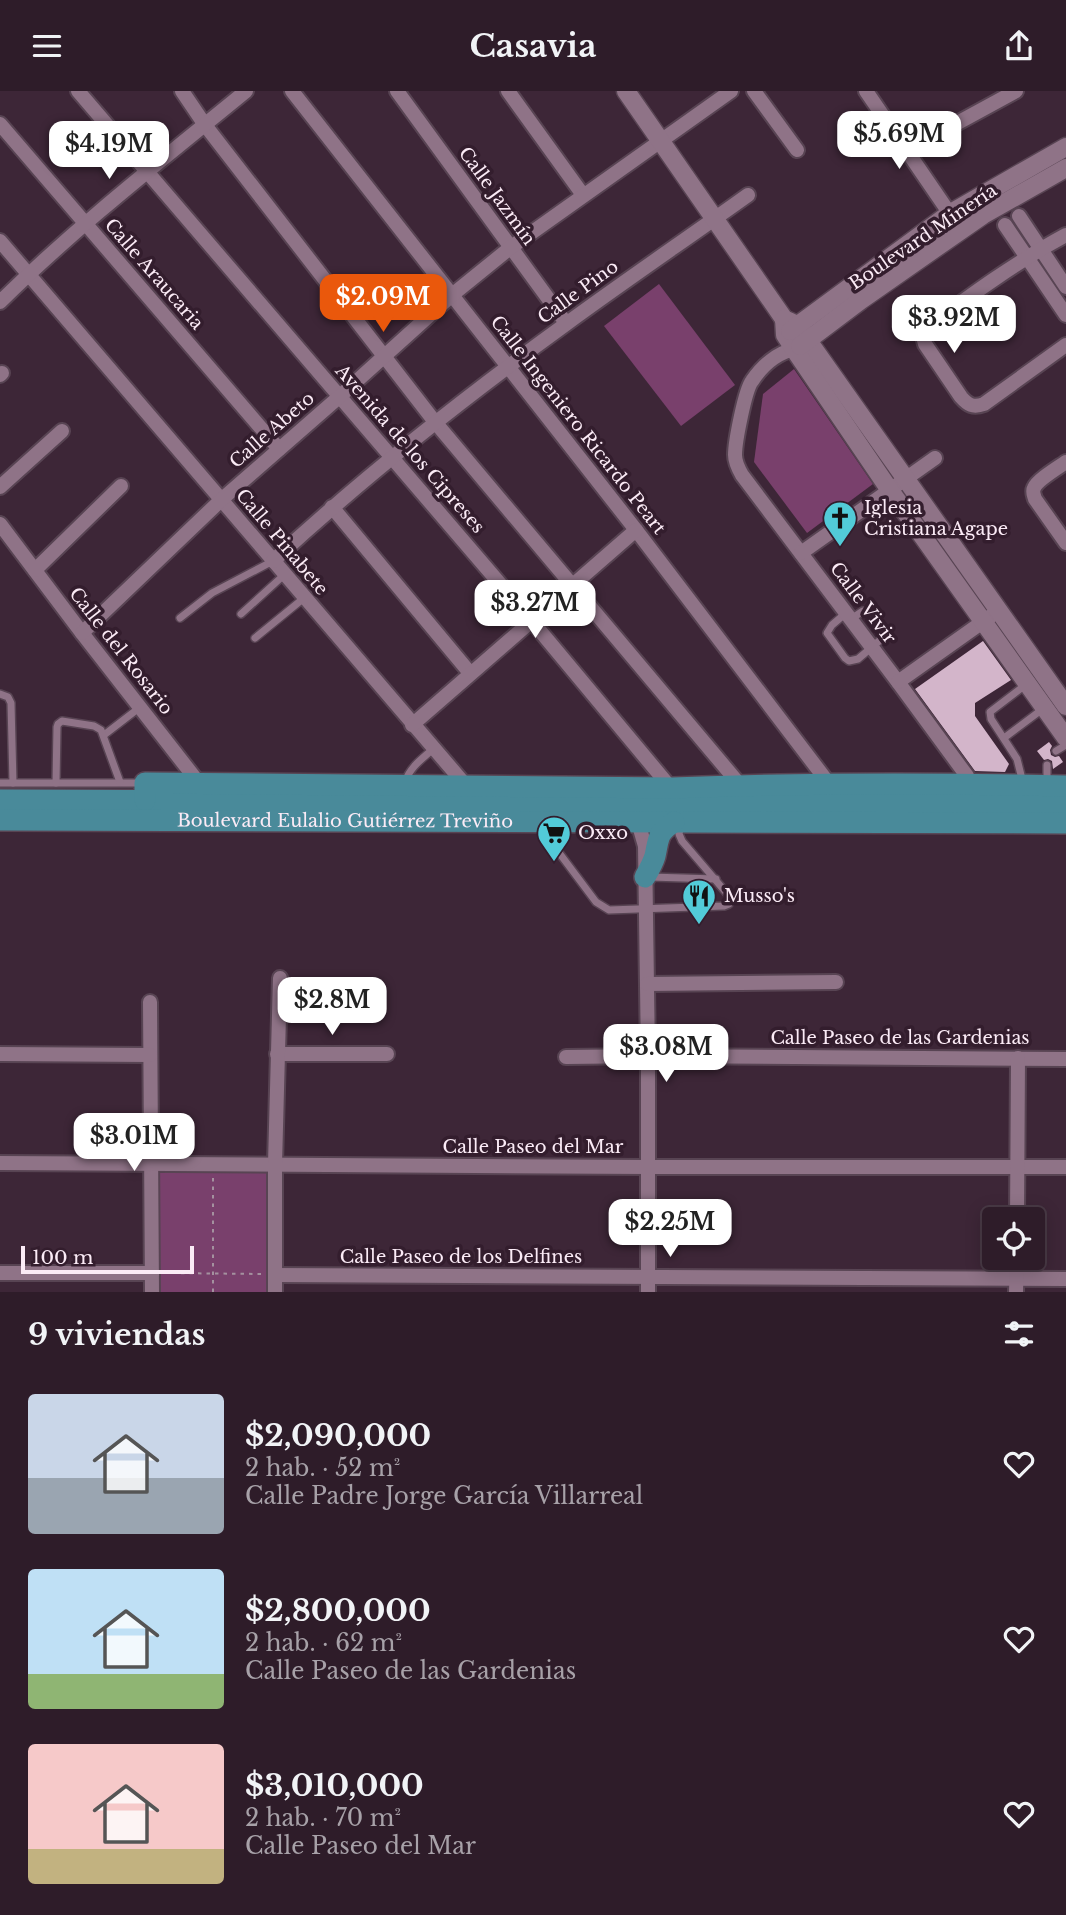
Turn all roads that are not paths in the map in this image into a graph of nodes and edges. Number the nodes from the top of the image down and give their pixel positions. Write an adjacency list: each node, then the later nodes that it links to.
1 (78, 91): 19 (street, Avenida de los Cipreses)
2 (182, 91): 13 (street)
3 (246, 91): 13 (street)
4 (292, 91): 35 (street, Calle Ingeniero Ricardo Peart)
5 (398, 91): 30 (street, Calle Jazmín)
6 (508, 91): 20 (street)
7 (626, 91): 14 (street)
8 (731, 91): 14 (street, Calle Abeto)
9 (754, 91): 16 (street)
10 (866, 91): 17 (street)
11 (1016, 91): 17 (street)
12 (0, 124): 25 (street, Calle Araucaria)
13 (205, 125): 19 (street); 41 (street)
14 (662, 141): 20 (street, Calle Abeto); 24 (street)
15 (1066, 147): 22 (street, Boulevard Minería)
16 (797, 150)
17 (906, 151): 22 (street)
18 (1066, 168): 27 (street, Boulevard Minería)
19 (147, 172): 25 (street); 43 (street, Avenida de los Cipreses)
20 (583, 195): 30 (street, Calle Abeto)
21 (748, 195): 24 (street, Calle Pino)
22 (949, 214): 27 (street); 39 (street, Boulevard Minería)
23 (1019, 216): 31 (street)
24 (716, 218): 38 (street, Calle Pino); 39 (street)
25 (86, 224): 33 (street); 46 (street, Calle Araucaria)
26 (1005, 225): 32 (street)
27 (961, 230): 39 (street, Boulevard Minería)
28 (1066, 235): 31 (street)
29 (0, 241): 33 (street, Calle Pinabete)
30 (510, 248): 35 (street, Calle Abeto); 38 (street, Calle Jazmín)
31 (1041, 248): 32 (street); 34 (street)
32 (1027, 256): 37 (street); 40 (street)
33 (29, 274): 36 (street); 53 (street, Calle Pinabete)
34 (1066, 287)
35 (452, 295): 41 (street, Calle Abeto); 42 (street, Calle Ingeniero Ricardo Peart)
36 (0, 302)
37 (1066, 315)
38 (566, 323): 42 (street, Calle Pino)
39 (791, 337): 50 (street); 58 (street, Calle Vivir)
40 (1066, 345)
41 (383, 357): 43 (street, Calle Abeto); 44 (street)
42 (509, 367): 44 (street, Calle Pino); 56 (street, Calle Ingeniero Ricardo Peart)
43 (339, 397): 46 (street, Calle Abeto); 47 (street, Avenida de los Cipreses)
44 (435, 422): 47 (street, Calle Pino); 62 (street)
45 (62, 431): 52 (street)
46 (279, 450): 53 (street, Calle Abeto)
47 (391, 457): 54 (street, Calle Pino); 68 (street, Avenida de los Cipreses)
48 (935, 458): 50 (street)
49 (1066, 461): 57 (street)
50 (897, 484): 58 (street); 64 (street); 69 (street)
51 (121, 486): 60 (street)
52 (0, 487)
53 (221, 499): 59 (street, Calle Pinabete); 70 (street, Calle Abeto)
54 (332, 507): 59 (street, Calle Pino); 73 (street)
55 (0, 524): 60 (street, Calle del Rosario)
56 (636, 530): 62 (street); 95 (street, Calle Ingeniero Ricardo Peart)
57 (1066, 543)
58 (801, 553): 66 (street, Calle Vivir)
59 (273, 561): 61 (street, Calle Pinabete); 67 (lane)
60 (35, 570): 70 (street, Calle del Rosario)
61 (284, 575): 63 (street, Calle Pinabete); 65 (lane)
62 (572, 586): 68 (street); 94 (street)
63 (304, 598): 71 (lane); 81 (street, Calle Pinabete)
64 (999, 611): 69 (street); 74 (street)
65 (241, 614)
66 (848, 616): 72 (street, Calle Vivir); 72 (lane)
67 (180, 618)
68 (531, 620): 73 (street); 104 (street, Avenida de los Cipreses)
69 (984, 622): 75 (street); 76 (street)
70 (82, 633): 79 (street, Calle del Rosario)
71 (255, 638)
72 (872, 647): 75 (street, Calle Vivir)
73 (470, 673): 81 (street)
74 (1043, 673): 76 (lane); 78 (street)
75 (898, 682): 99 (street, Calle Vivir)
76 (1027, 683): 80 (street); 83 (lane)
77 (0, 694): 97 (lane)
78 (1066, 706)
79 (140, 707): 82 (lane); 91 (street, Calle del Rosario)
80 (1045, 708): 83 (lane); 84 (street)
81 (412, 725): 86 (street, Calle Pinabete)
82 (104, 735): 88 (lane); 90 (lane)
83 (1004, 738): 96 (lane)
84 (1061, 744): 85 (lane)
85 (1066, 745)
86 (433, 749): 92 (lane); 93 (street, Calle Pinabete)
87 (1054, 779): 96 (main road, Boulevard Eulalio Gutiérrez Treviño)
88 (120, 782): 90 (lane); 98 (lane)
89 (0, 783): 97 (lane)
90 (56, 783): 97 (lane)
91 (200, 784): 92 (main road, Boulevard Eulalio Gutiérrez Treviño); 98 (main road, Boulevard Eulalio Gutiérrez Treviño); 100 (street, Calle del Rosario)
92 (405, 785): 93 (main road, Boulevard Eulalio Gutiérrez Treviño)
93 (465, 785): 101 (street, Calle Pinabete); 104 (main road, Boulevard Eulalio Gutiérrez Treviño)
94 (740, 785): 95 (main road, Boulevard Eulalio Gutiérrez Treviño); 104 (main road, Boulevard Eulalio Gutiérrez Treviño)
95 (830, 785): 99 (main road, Boulevard Eulalio Gutiérrez Treviño)
96 (1023, 785): 99 (main road, Boulevard Eulalio Gutiérrez Treviño)
97 (6, 791): 98 (main road, Boulevard Eulalio Gutiérrez Treviño)
98 (145, 791): 100 (main road, Boulevard Eulalio Gutiérrez Treviño)
99 (972, 794): 103 (main road, Boulevard Eulalio Gutiérrez Treviño); 104 (main road, Boulevard Eulalio Gutiérrez Treviño)
100 (213, 801): 101 (main road, Boulevard Eulalio Gutiérrez Treviño)
101 (481, 803): 102 (main road, Boulevard Eulalio Gutiérrez Treviño)
102 (597, 803): 104 (main road, Boulevard Eulalio Gutiérrez Treviño); 107 (main road)
103 (1066, 804)
104 (677, 809): 107 (main road, Boulevard Eulalio Gutiérrez Treviño); 108 (main road, Boulevard Eulalio Gutiérrez Treviño); 109 (main road); 110 (lane)
105 (0, 820): 106 (main road, Boulevard Eulalio Gutiérrez Treviño)
106 (535, 822): 107 (main road, Boulevard Eulalio Gutiérrez Treviño); 111 (lane)
107 (638, 823): 109 (street)
108 (1066, 823)
109 (645, 877): 110 (lane); 111 (street)
110 (716, 879): 111 (lane)
111 (646, 909): 114 (street)
112 (280, 978): 116 (street)
113 (836, 982): 114 (street)
114 (647, 984): 120 (street)
115 (150, 1002): 119 (street)
116 (277, 1053): 118 (street); 126 (street)
117 (0, 1054): 119 (street)
118 (387, 1054)
119 (150, 1055): 125 (street)
120 (648, 1056): 121 (street, Calle Paseo de las Gardenias); 122 (street, Calle Paseo de las Gardenias); 127 (street)
121 (566, 1058)
122 (1018, 1058): 123 (street, Calle Paseo de las Gardenias); 128 (street)
123 (1066, 1059)
124 (0, 1163): 125 (street, Calle Paseo del Mar)
125 (152, 1164): 126 (street, Calle Paseo del Mar); 132 (street)
126 (275, 1164): 127 (street, Calle Paseo del Mar); 133 (street)
127 (648, 1167): 128 (street, Calle Paseo del Mar); 134 (street)
128 (1017, 1167): 129 (street, Calle Paseo del Mar); 130 (street)
129 (1066, 1167)
130 (1017, 1207)
131 (0, 1273): 132 (street)
132 (152, 1273): 137 (street)
133 (275, 1275): 134 (street, Calle Paseo de los Delfines); 138 (street)
134 (648, 1277): 136 (street, Calle Paseo de los Delfines); 139 (street)
135 (1066, 1279): 136 (street, Calle Paseo de los Delfines)
136 (1016, 1286)
137 (152, 1292)
138 (275, 1292)
139 (648, 1292)

